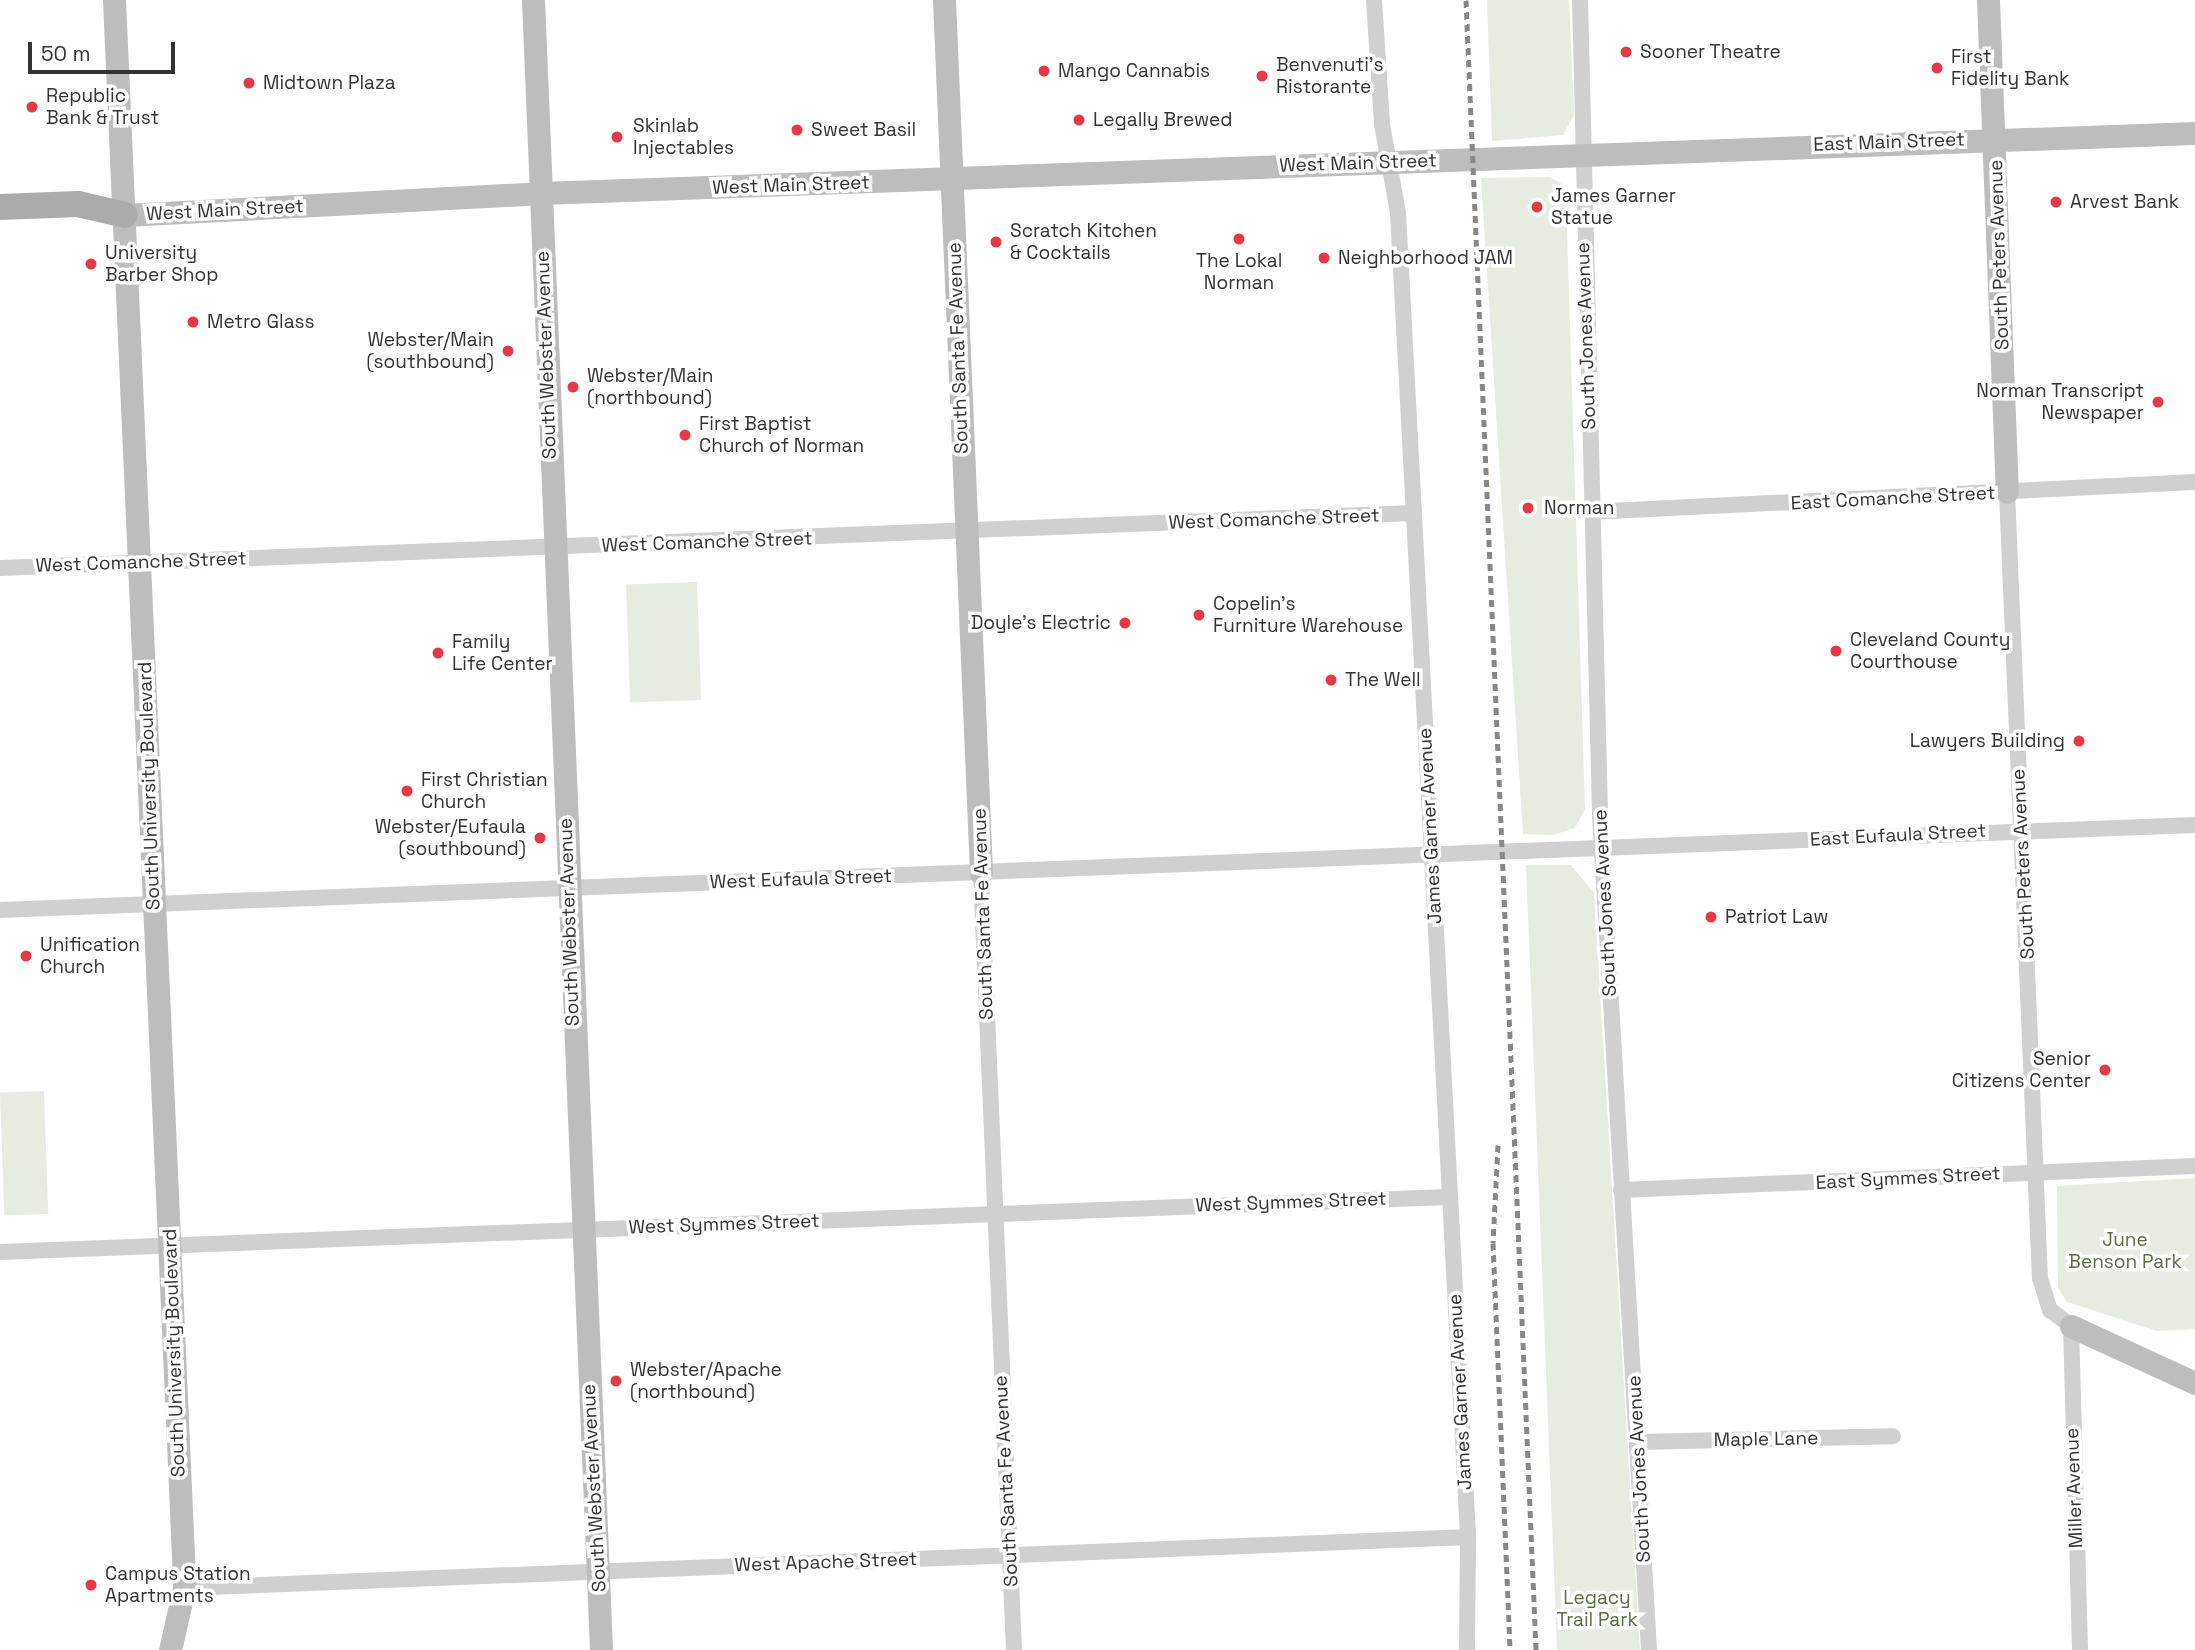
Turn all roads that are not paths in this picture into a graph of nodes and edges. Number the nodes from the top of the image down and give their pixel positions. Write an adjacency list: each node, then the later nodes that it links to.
1 (114, 0): 14 (street, South University Boulevard)
2 (533, 0): 12 (street, South Webster Avenue)
3 (944, 0): 11 (street, South Santa Fe Avenue)
4 (1580, 0): 9 (street, South Jones Avenue)
5 (1988, 0): 8 (street, South Peters Avenue)
6 (1374, 1): 10 (street, James Garner Avenue)
7 (2195, 133): 8 (street, East Main Street)
8 (1994, 138): 9 (street, East Main Street); 16 (street, South Peters Avenue)
9 (1583, 155): 10 (street, West Main Street); 17 (street, South Jones Avenue)
10 (1389, 161): 11 (street, West Main Street); 18 (street, James Garner Avenue)
11 (952, 179): 12 (street, West Main Street); 19 (street, South Santa Fe Avenue)
12 (541, 193): 14 (street, West Main Street); 20 (street, South Webster Avenue)
13 (0, 207): 14 (main road, West Main Street)
14 (125, 215): 21 (street, South University Boulevard)
15 (2195, 482): 16 (street, East Comanche Street)
16 (2007, 492): 17 (street, East Comanche Street); 24 (street, South Peters Avenue)
17 (1590, 512): 25 (street, South Jones Avenue)
18 (1414, 513): 19 (street, West Comanche Street); 26 (street, James Garner Avenue)
19 (967, 531): 20 (street, West Comanche Street); 27 (street, South Santa Fe Avenue)
20 (553, 547): 21 (street, West Comanche Street); 28 (street, South Webster Avenue)
21 (140, 562): 22 (street, West Comanche Street); 29 (street, South University Boulevard)
22 (0, 568)
23 (2195, 825): 24 (street, East Eufaula Street)
24 (2021, 829): 25 (street, East Eufaula Street); 32 (street, South Peters Avenue)
25 (1601, 848): 26 (street, West Eufaula Street); 33 (street, South Jones Avenue)
26 (1432, 855): 27 (street, West Eufaula Street); 34 (street, James Garner Avenue)
27 (981, 873): 28 (street, West Eufaula Street); 35 (street, South Santa Fe Avenue)
28 (568, 888): 29 (street, West Eufaula Street); 36 (street, South Webster Avenue)
29 (153, 904): 30 (street, West Eufaula Street); 37 (street, South University Boulevard)
30 (0, 910)
31 (2195, 1166): 32 (street, East Symmes Street)
32 (2037, 1172): 33 (street, East Symmes Street); 39 (street, South Peters Avenue)
33 (1621, 1190): 42 (street, South Jones Avenue)
34 (1448, 1197): 35 (street, West Symmes Street); 43 (street, James Garner Avenue)
35 (994, 1213): 36 (street, West Symmes Street); 44 (street, South Santa Fe Avenue)
36 (582, 1230): 37 (street, West Symmes Street); 45 (street, South Webster Avenue)
37 (170, 1245): 38 (street, West Symmes Street); 46 (street, South University Boulevard)
38 (0, 1252)
39 (2071, 1326): 40 (street); 52 (street, Miller Avenue)
40 (2195, 1383)
41 (1894, 1436): 42 (street, Maple Lane)
42 (1638, 1442): 51 (street, South Jones Avenue)
43 (1468, 1536): 44 (street, West Apache Street); 50 (street, James Garner Avenue)
44 (1010, 1555): 45 (street, West Apache Street); 49 (street, South Santa Fe Avenue)
45 (598, 1570): 46 (street, West Apache Street); 48 (street, South Webster Avenue)
46 (184, 1588): 47 (street, South University Boulevard)
47 (170, 1650)
48 (601, 1650)
49 (1014, 1650)
50 (1467, 1650)
51 (1649, 1650)
52 (2080, 1650)

